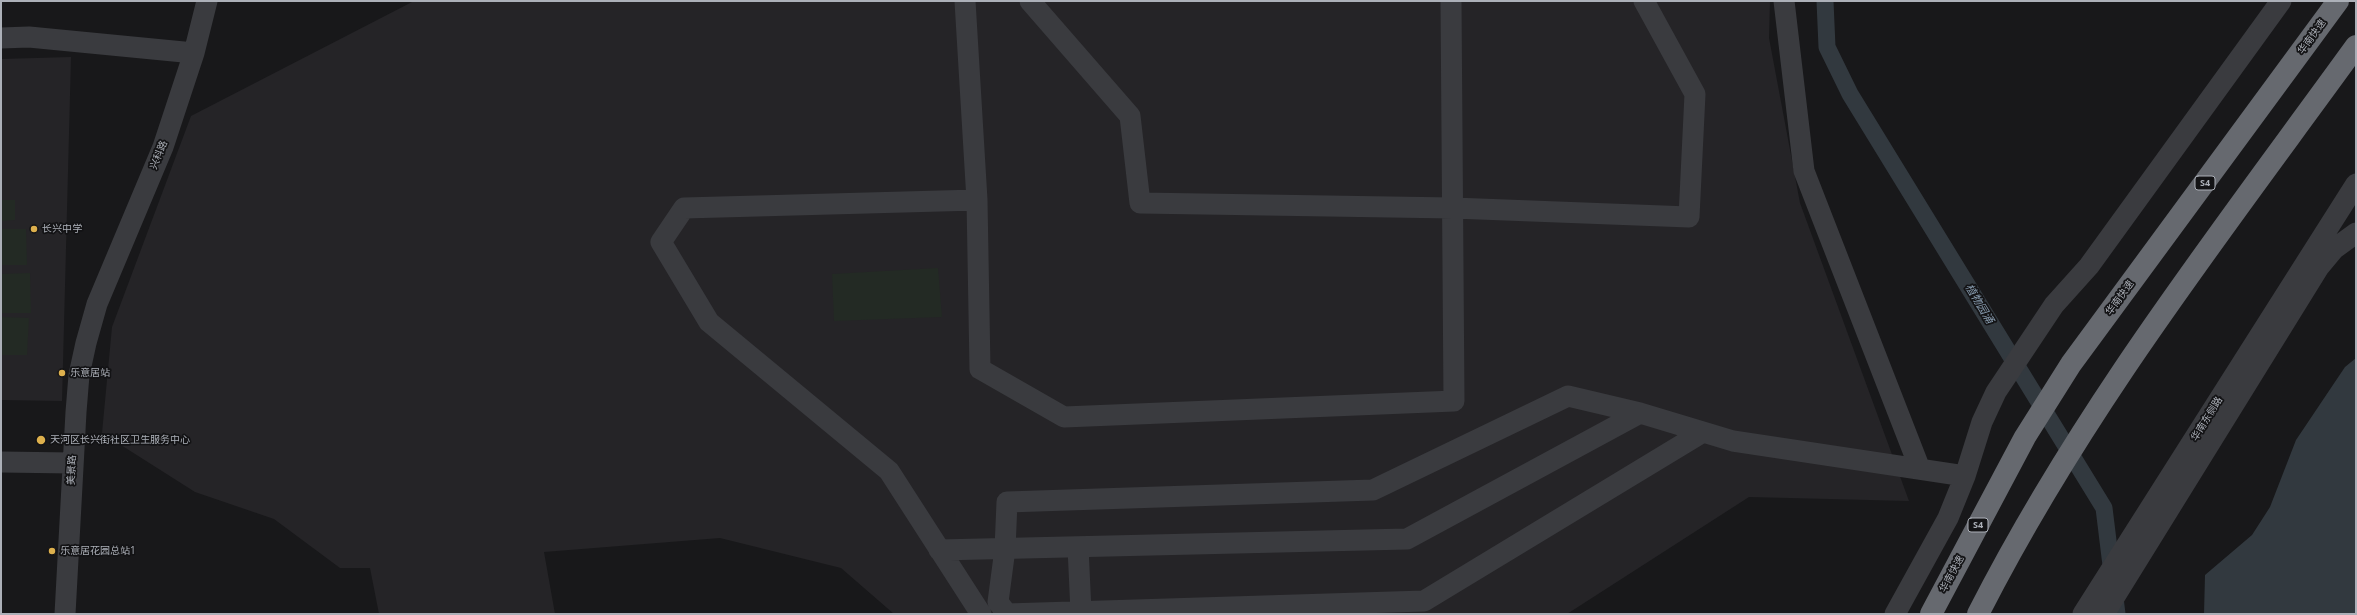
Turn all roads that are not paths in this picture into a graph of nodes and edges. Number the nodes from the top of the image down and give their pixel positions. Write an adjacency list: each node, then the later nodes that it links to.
1 (207, 1): 11 (street, 兴科路)
2 (965, 1): 13 (street)
3 (1030, 1): 14 (street)
4 (1451, 1): 14 (street)
5 (1644, 1): 14 (street)
6 (1784, 1): 21 (street)
7 (2281, 1): 22 (street)
8 (2338, 1): 34 (highway, 华南快速 / S4)
9 (1, 38): 11 (street)
10 (2356, 46): 35 (highway)
11 (194, 53): 16 (street, 兴科路)
12 (2356, 184): 23 (street, 华南东侧路)
13 (978, 200): 14 (street); 26 (street)
14 (1453, 208)
15 (2351, 236): 23 (street, 华南东侧路)
16 (97, 304): 20 (street, 美景路)
17 (1640, 413): 18 (street); 24 (street); 25 (street)
18 (1703, 432): 21 (street); 27 (street)
19 (1, 462): 20 (street)
20 (72, 463): 30 (street, 美景路)
21 (1920, 469): 22 (street)
22 (1965, 476): 33 (street)
23 (2162, 505): 29 (street, 华南东侧路)
24 (1078, 547): 25 (street); 28 (street)
25 (1005, 549): 26 (street); 32 (street)
26 (938, 550): 31 (street)
27 (1172, 611): 28 (street)
28 (1081, 612): 32 (street)
29 (2090, 613)
30 (64, 614)
31 (981, 614)
32 (1007, 614)
33 (1895, 614)
34 (1931, 614)
35 (1978, 614)

